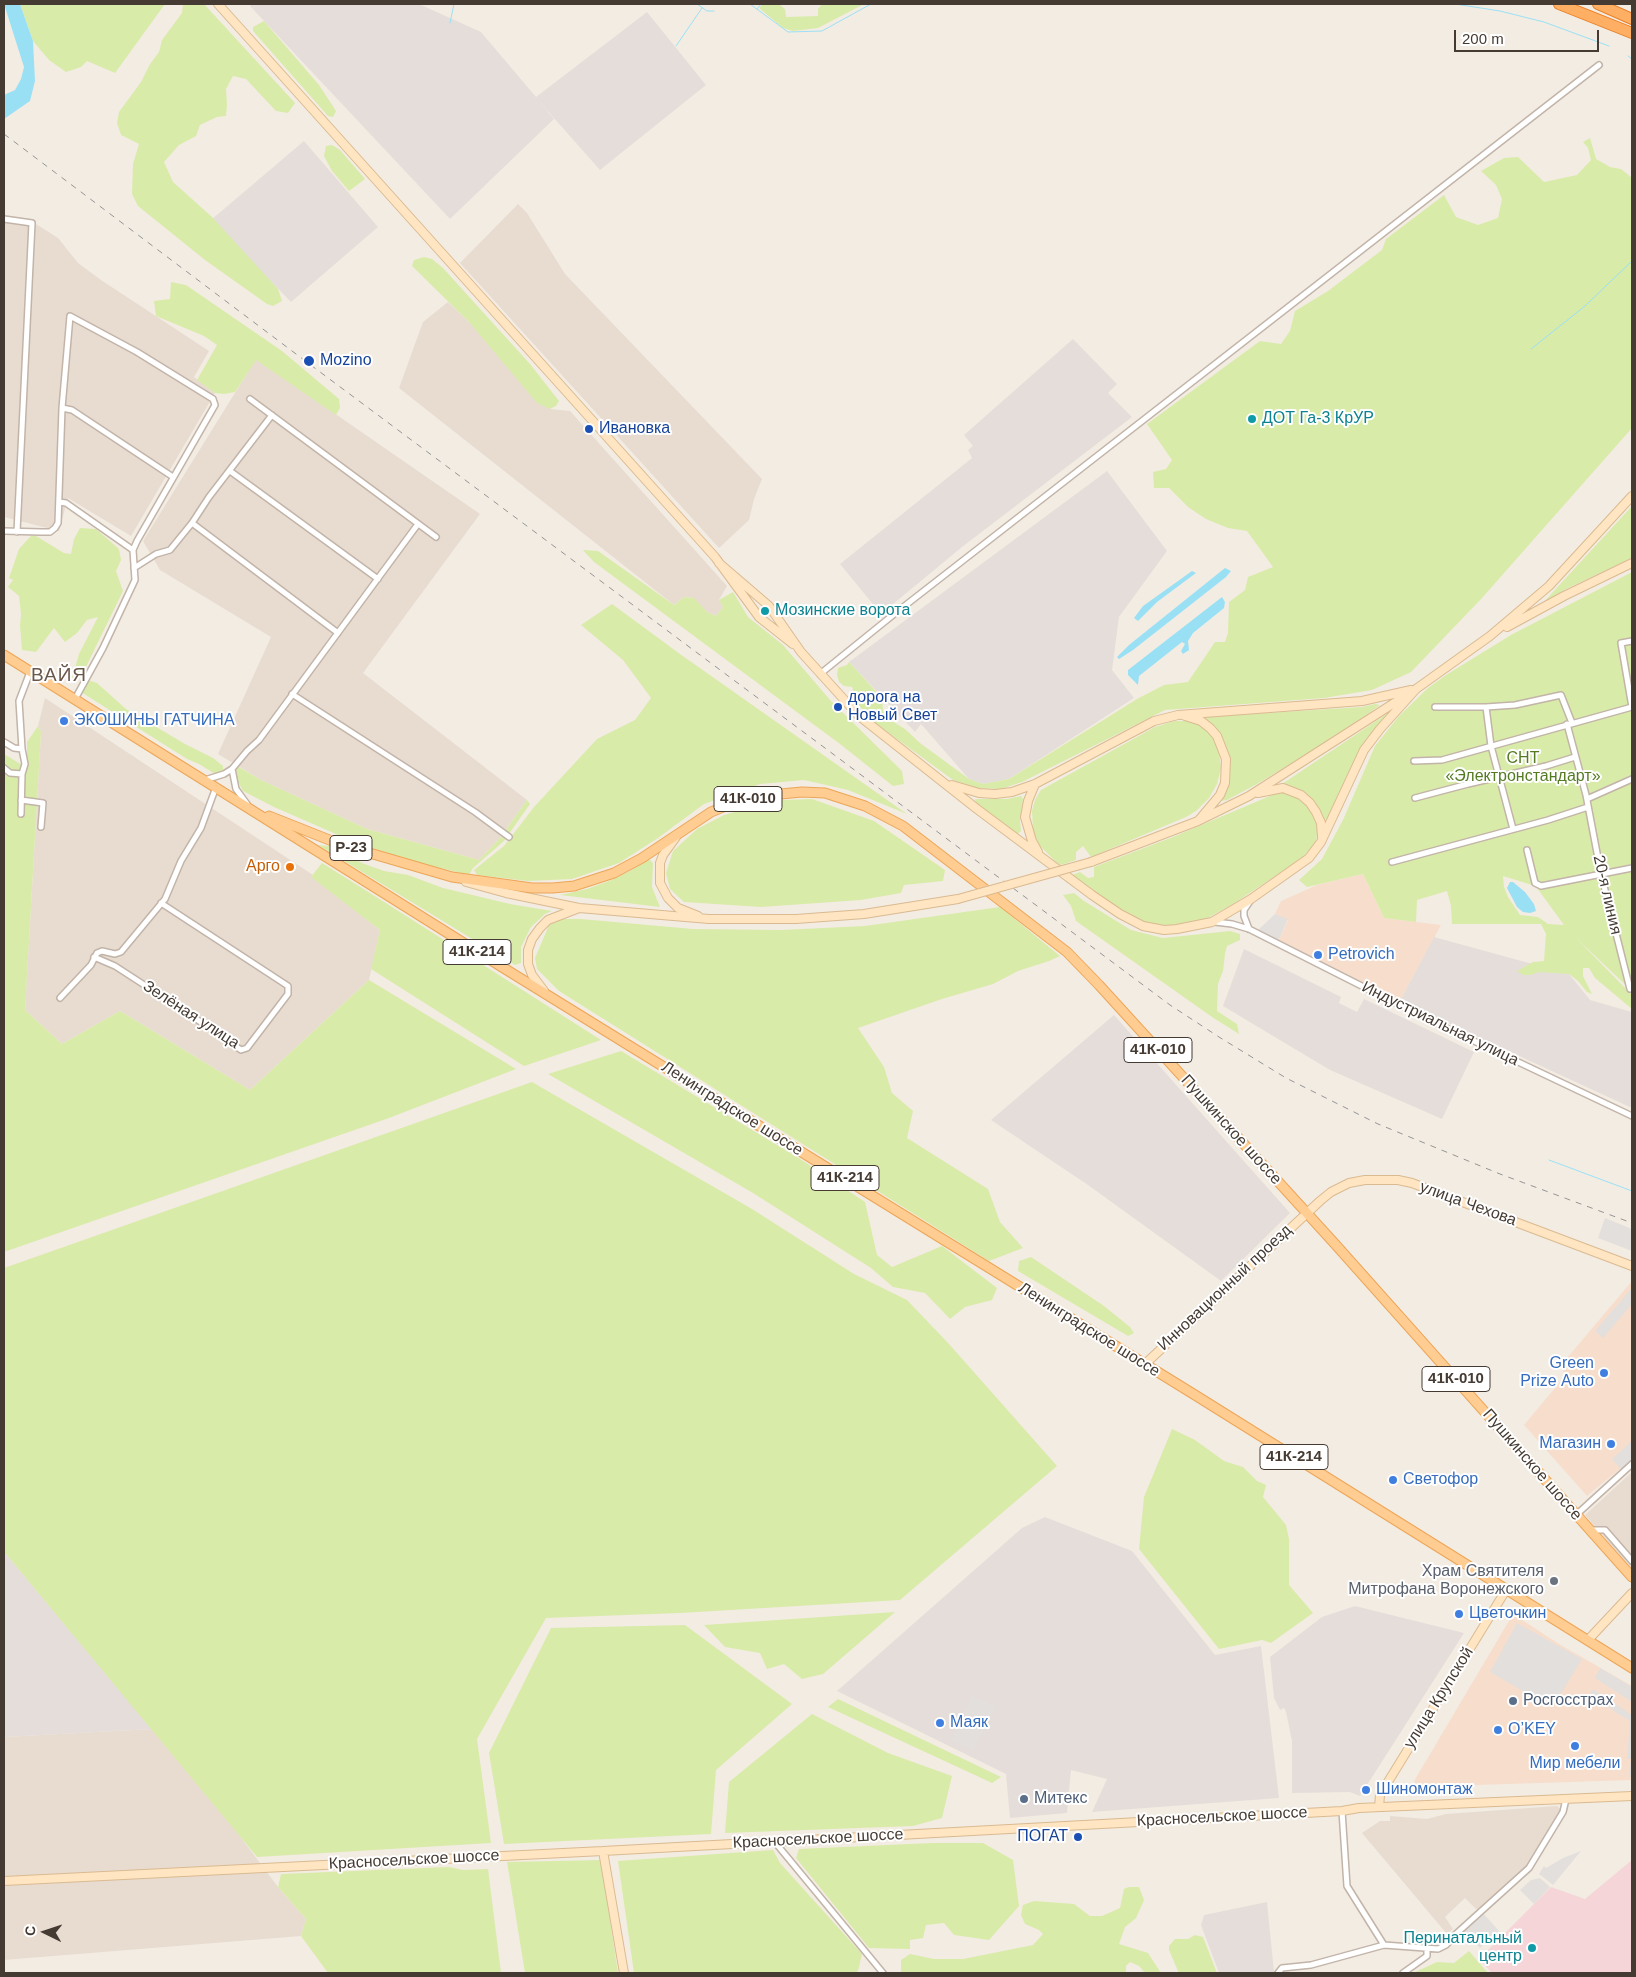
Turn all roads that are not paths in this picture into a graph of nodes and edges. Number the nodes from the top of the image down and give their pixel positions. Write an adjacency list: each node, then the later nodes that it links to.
1 (218, 4): 22 (street)
2 (1559, 4): 5 (highway)
3 (1598, 4): 4 (highway)
4 (1632, 19)
5 (1632, 32)
6 (1599, 64): 36 (street)
7 (4, 219): 19 (street)
8 (250, 399): 10 (street)
9 (62, 408): 12 (street); 12 (street); 15 (street)
10 (272, 415): 11 (street); 17 (street)
11 (230, 471): 16 (street); 25 (street)
12 (173, 476): 21 (street)
13 (1632, 490): 31 (street)
14 (1632, 496): 31 (street)
15 (59, 502): 19 (street); 21 (street)
16 (192, 523): 24 (street); 30 (street)
17 (418, 524): 20 (street); 25 (street)
18 (4, 530): 19 (street)
19 (17, 532)
20 (436, 537)
21 (133, 550): 24 (street)
22 (719, 563): 26 (street); 27 (street)
23 (1632, 563): 31 (street, Р-23)
24 (134, 568): 39 (street)
25 (378, 578): 30 (street)
26 (761, 598): 27 (street); 28 (street)
27 (751, 608): 29 (street)
28 (779, 618): 29 (street); 33 (street)
29 (768, 625): 33 (street)
30 (338, 633): 38 (street)
31 (1490, 636): 37 (street, Р-23)
32 (1632, 641): 41 (street)
33 (798, 648): 36 (street)
34 (4, 655): 35 (main road, Р-23)
35 (30, 672): 39 (main road, Р-23); 47 (street)
36 (820, 674): 54 (street)
37 (1416, 689): 43 (street); 59 (street, Р-23); 71 (street)
38 (292, 694): 51 (street); 70 (street)
39 (74, 700): 56 (main road, Р-23)
40 (1435, 707): 42 (street)
41 (1632, 707): 44 (street)
42 (1486, 708): 44 (street, 20-я линия); 46 (street)
43 (1178, 715): 57 (street); 66 (street)
44 (1569, 724): 46 (street); 48 (street, 20-я линия)
45 (4, 742): 47 (street)
46 (1490, 746): 49 (street); 53 (street)
47 (22, 749): 52 (street)
48 (1575, 757): 53 (street); 61 (street, 20-я линия)
49 (1414, 760)
50 (4, 768): 52 (street)
51 (232, 769): 56 (street); 64 (street)
52 (22, 774): 62 (street)
53 (1500, 777): 60 (street); 68 (street)
54 (939, 778): 57 (street); 73 (street)
55 (1632, 779): 61 (street)
56 (205, 780): 58 (main road, Р-23)
57 (1035, 784): 73 (street)
58 (216, 787): 64 (main road, Р-23); 79 (street)
59 (1249, 796): 66 (street, Р-23); 71 (street)
60 (1415, 798)
61 (1587, 799): 63 (street, 20-я линия)
62 (21, 800): 65 (street); 67 (street)
63 (1588, 807): 68 (street); 76 (street, 20-я линия)
64 (252, 810): 77 (main road, Р-23); 86 (main road, 41К-214)
65 (21, 814)
66 (1198, 821): 81 (street, Р-23, bridge)
67 (41, 828)
68 (1514, 829): 74 (street)
69 (678, 833): 77 (main road, Пушкинское шоссе); 81 (street); 89 (main road, Пушкинское шоссе / 41К-010)
70 (509, 837)
71 (1321, 842): 78 (street)
72 (1527, 850): 76 (street)
73 (1041, 856): 82 (street)
74 (1392, 862)
75 (1632, 868): 76 (street)
76 (1601, 874): 85 (street, 20-я линия)
77 (452, 877): 80 (street, Р-23)
78 (1251, 899): 82 (street); 83 (street)
79 (161, 903): 84 (street); 84 (street, Зелёная улица)
80 (579, 908): 81 (street, Р-23); 86 (street, 41К-214)
81 (710, 919)
82 (1212, 922): 83 (street, Индустриальная улица)
83 (1249, 930): 88 (street, Индустриальная улица)
84 (94, 957): 87 (street)
85 (1630, 989)
86 (546, 993): 91 (main road, Ленинградское шоссе / 41К-214)
87 (60, 998)
88 (1632, 1116)
89 (1306, 1213): 90 (street, улица Чехова); 91 (street, Инновационный проезд); 93 (main road, Пушкинское шоссе / 41К-010)
90 (1632, 1266)
91 (1145, 1364): 97 (main road, Ленинградское шоссе / 41К-214)
92 (1632, 1464): 93 (street)
93 (1576, 1515): 94 (main road, Пушкинское шоссе / 41К-010)
94 (1590, 1530): 95 (street); 96 (main road, Пушкинское шоссе / 41К-010)
95 (1632, 1561)
96 (1632, 1577)
97 (1506, 1590): 99 (main road, Ленинградское шоссе / 41К-214); 103 (street, улица Крупской)
98 (1632, 1593): 99 (street)
99 (1588, 1640): 100 (main road, Ленинградское шоссе / 41К-214)
100 (1632, 1668)
101 (1632, 1796): 102 (street, Красносельское шоссе)
102 (1566, 1799): 103 (street, Красносельское шоссе); 109 (street)
103 (1379, 1807): 104 (street, Красносельское шоссе)
104 (1342, 1811): 105 (street, Красносельское шоссе); 108 (street)
105 (774, 1841): 106 (street, Красносельское шоссе); 111 (street)
106 (604, 1851): 107 (street, Красносельское шоссе); 110 (street)
107 (4, 1881)
108 (1384, 1945): 109 (street); 112 (street)
109 (1427, 1949): 113 (street)
110 (624, 1973)
111 (883, 1973)
112 (1278, 1973)
113 (1403, 1973)

